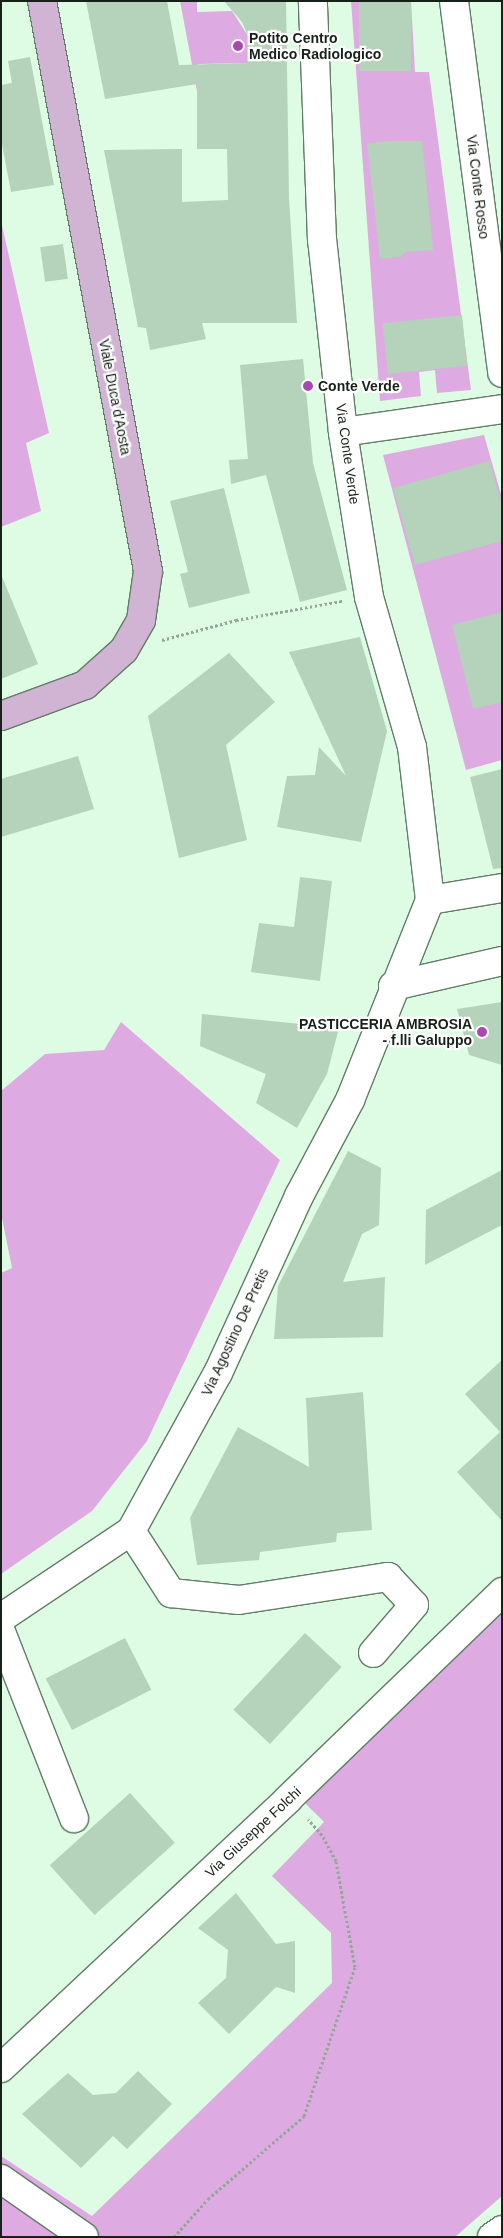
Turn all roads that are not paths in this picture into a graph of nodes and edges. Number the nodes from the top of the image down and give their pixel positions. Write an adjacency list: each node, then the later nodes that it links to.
1 (42, 1): 7 (main road, Viale Duca d'Aosta)
2 (313, 1): 6 (street, Via Conte Verde)
3 (454, 1): 4 (street, Via Conte Rosso)
4 (502, 373)
5 (502, 410): 6 (street)
6 (343, 432): 9 (street, Via Conte Verde)
7 (1, 716)
8 (502, 888): 9 (street)
9 (430, 900): 11 (street, Via Agostino De Pretis)
10 (502, 961): 11 (street)
11 (393, 986): 12 (street, Via Agostino De Pretis)
12 (131, 1531): 14 (street, Via Agostino De Pretis); 16 (street)
13 (502, 1592): 18 (street, Via Giuseppe Folchi)
14 (1, 1618)
15 (1, 1632): 17 (street)
16 (373, 1653)
17 (74, 1818)
18 (1, 2068)
19 (1, 2179): 21 (street)
20 (502, 2230): 22 (street)
21 (84, 2237)
22 (492, 2237)

